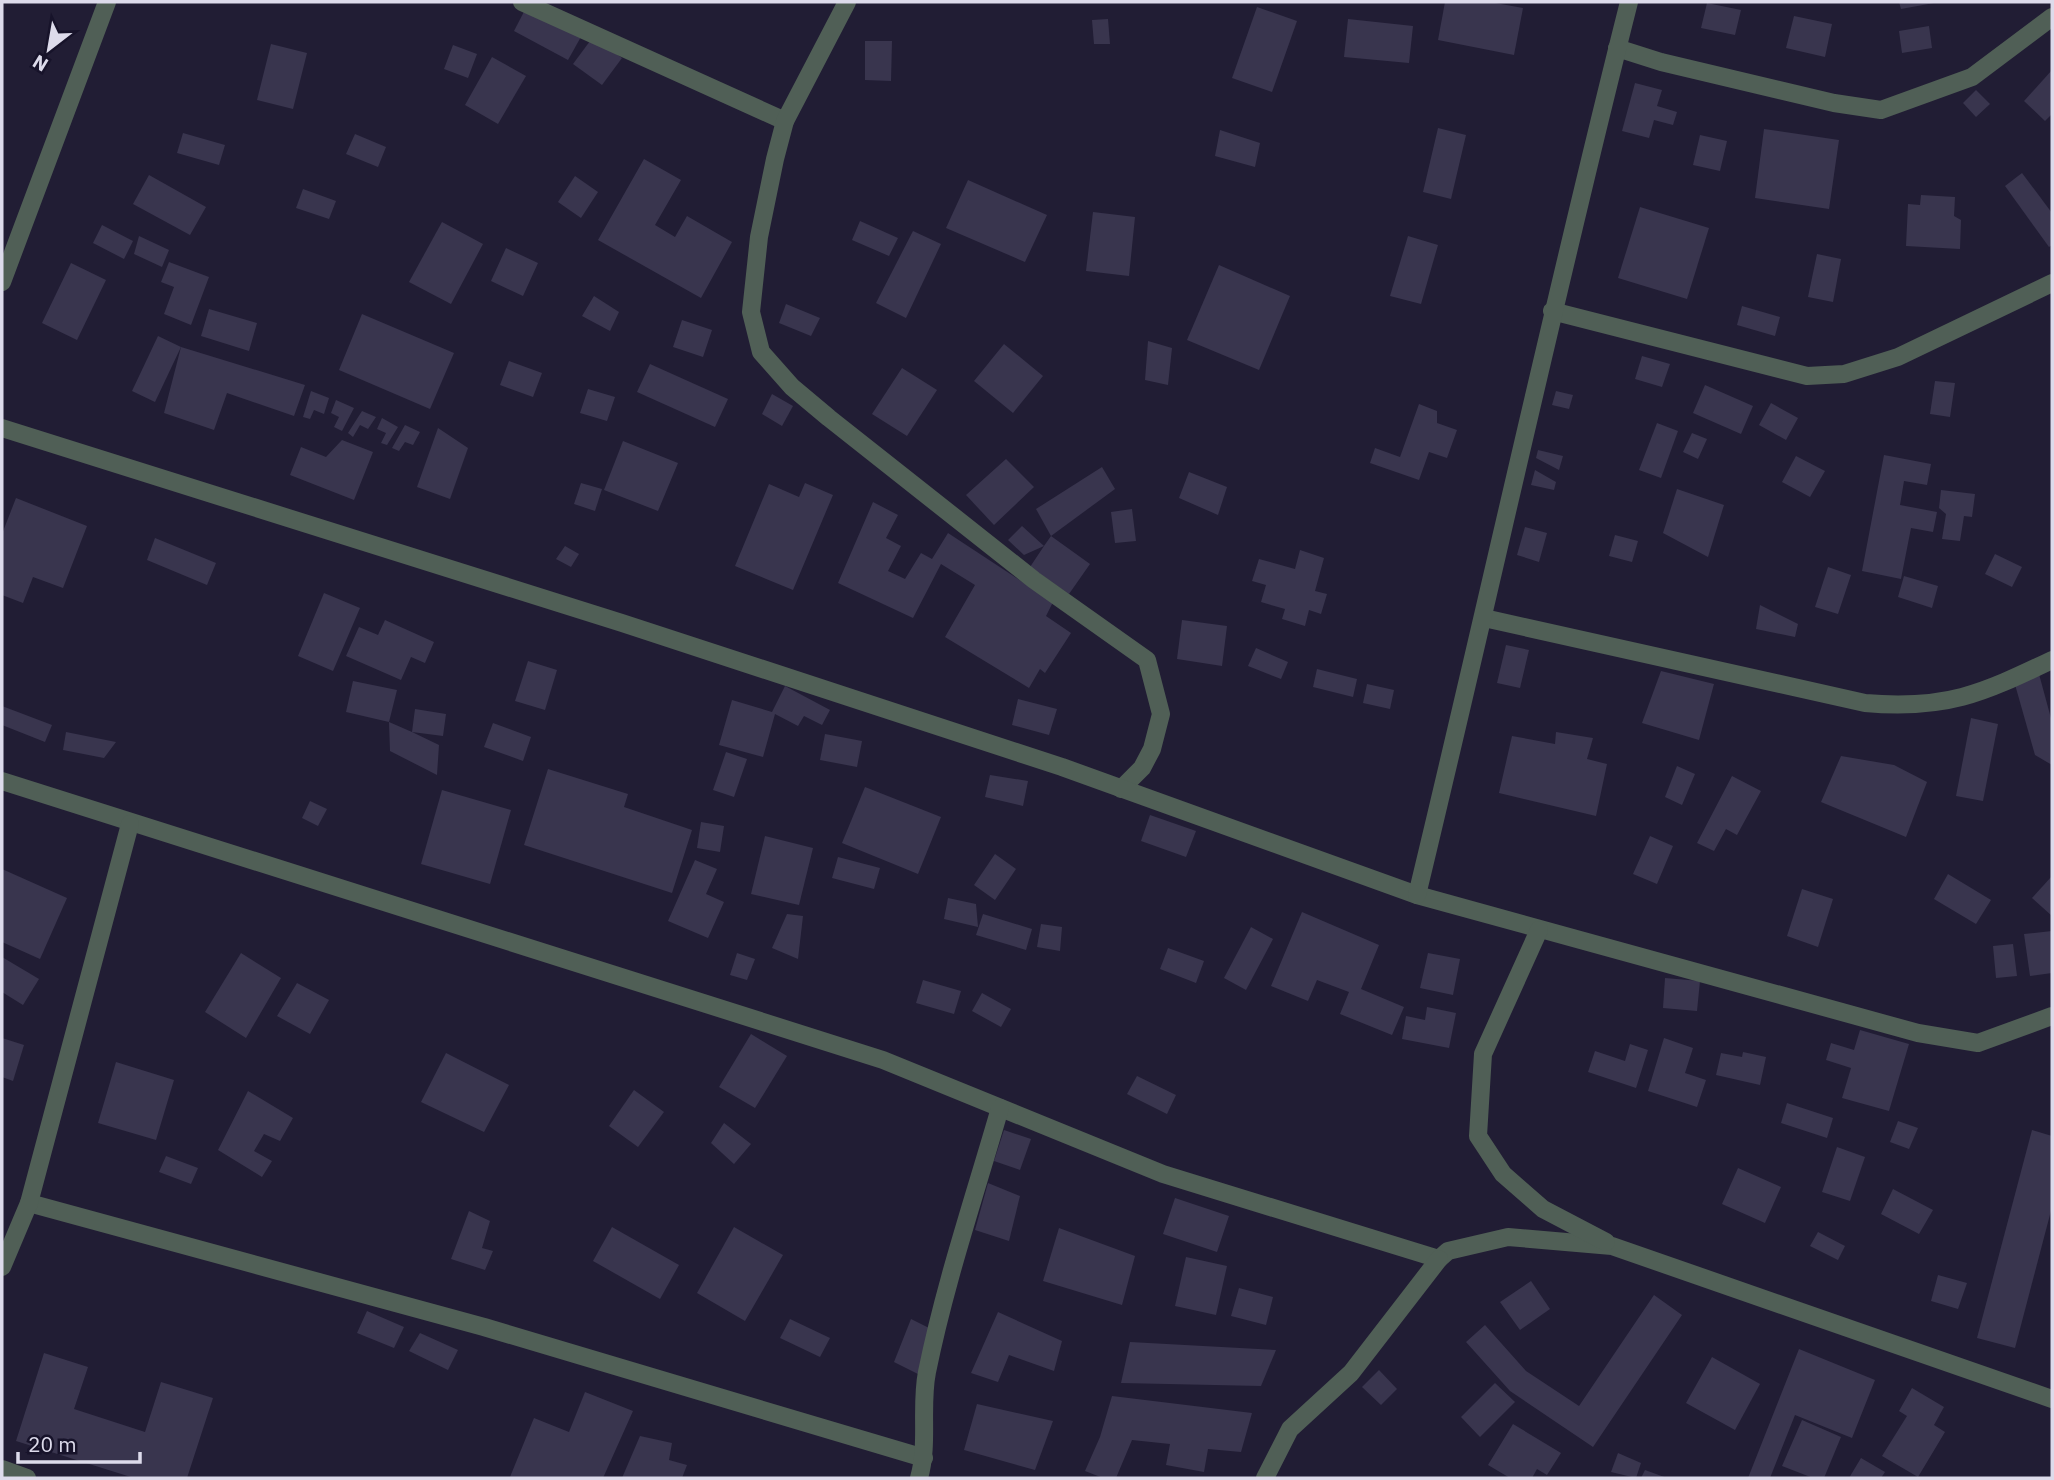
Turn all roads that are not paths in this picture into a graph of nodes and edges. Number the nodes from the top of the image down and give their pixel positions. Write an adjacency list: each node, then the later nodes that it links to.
1 (107, 2): 8 (street)
2 (522, 2): 7 (street)
3 (847, 2): 7 (street)
4 (1629, 2): 6 (street)
5 (2052, 17): 6 (street)
6 (1617, 48): 10 (street)
7 (785, 121): 15 (street)
8 (2, 282)
9 (2052, 283): 10 (street)
10 (1552, 311): 12 (street)
11 (2, 428): 15 (street)
12 (1484, 618): 13 (street); 17 (street)
13 (2052, 660)
14 (2, 781): 16 (street)
15 (1121, 789): 17 (street)
16 (130, 824): 20 (street); 21 (street)
17 (1417, 895): 18 (street)
18 (1539, 930): 19 (street); 22 (street)
19 (2052, 1016)
20 (1000, 1108): 23 (street); 26 (street)
21 (29, 1203): 24 (street); 26 (street)
22 (1612, 1246): 23 (street); 25 (street)
23 (1439, 1259): 30 (street)
24 (2, 1267)
25 (2052, 1399)
26 (925, 1458): 29 (street)
27 (2, 1469): 28 (street)
28 (27, 1478)
29 (919, 1478)
30 (1265, 1478)

